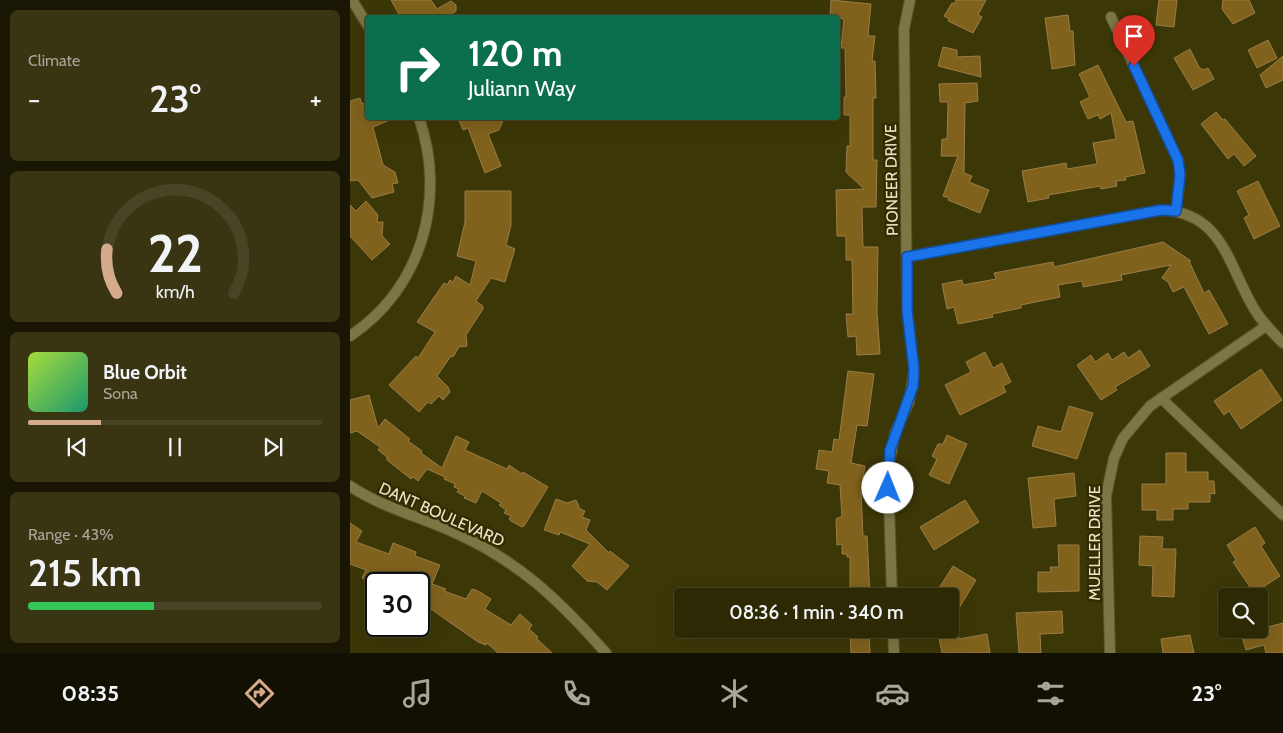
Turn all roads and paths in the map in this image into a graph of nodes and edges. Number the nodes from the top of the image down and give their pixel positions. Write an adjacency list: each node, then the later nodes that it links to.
1 (352, 0): 4 (street)
2 (910, 0): 7 (street, PIONEER DRIVE)
3 (1111, 18): 6 (street)
4 (365, 21)
5 (420, 120): 9 (street)
6 (1176, 211): 7 (street); 8 (street)
7 (907, 257): 14 (street, PIONEER DRIVE)
8 (1266, 326): 10 (street); 11 (street, MUELLER DRIVE)
9 (350, 336)
10 (1283, 343)
11 (1161, 398): 13 (street); 18 (street, MUELLER DRIVE)
12 (350, 486): 16 (street, DANT BOULEVARD)
13 (1283, 515)
14 (892, 588)
15 (893, 638): 17 (street)
16 (606, 653)
17 (894, 653)
18 (1110, 653)

